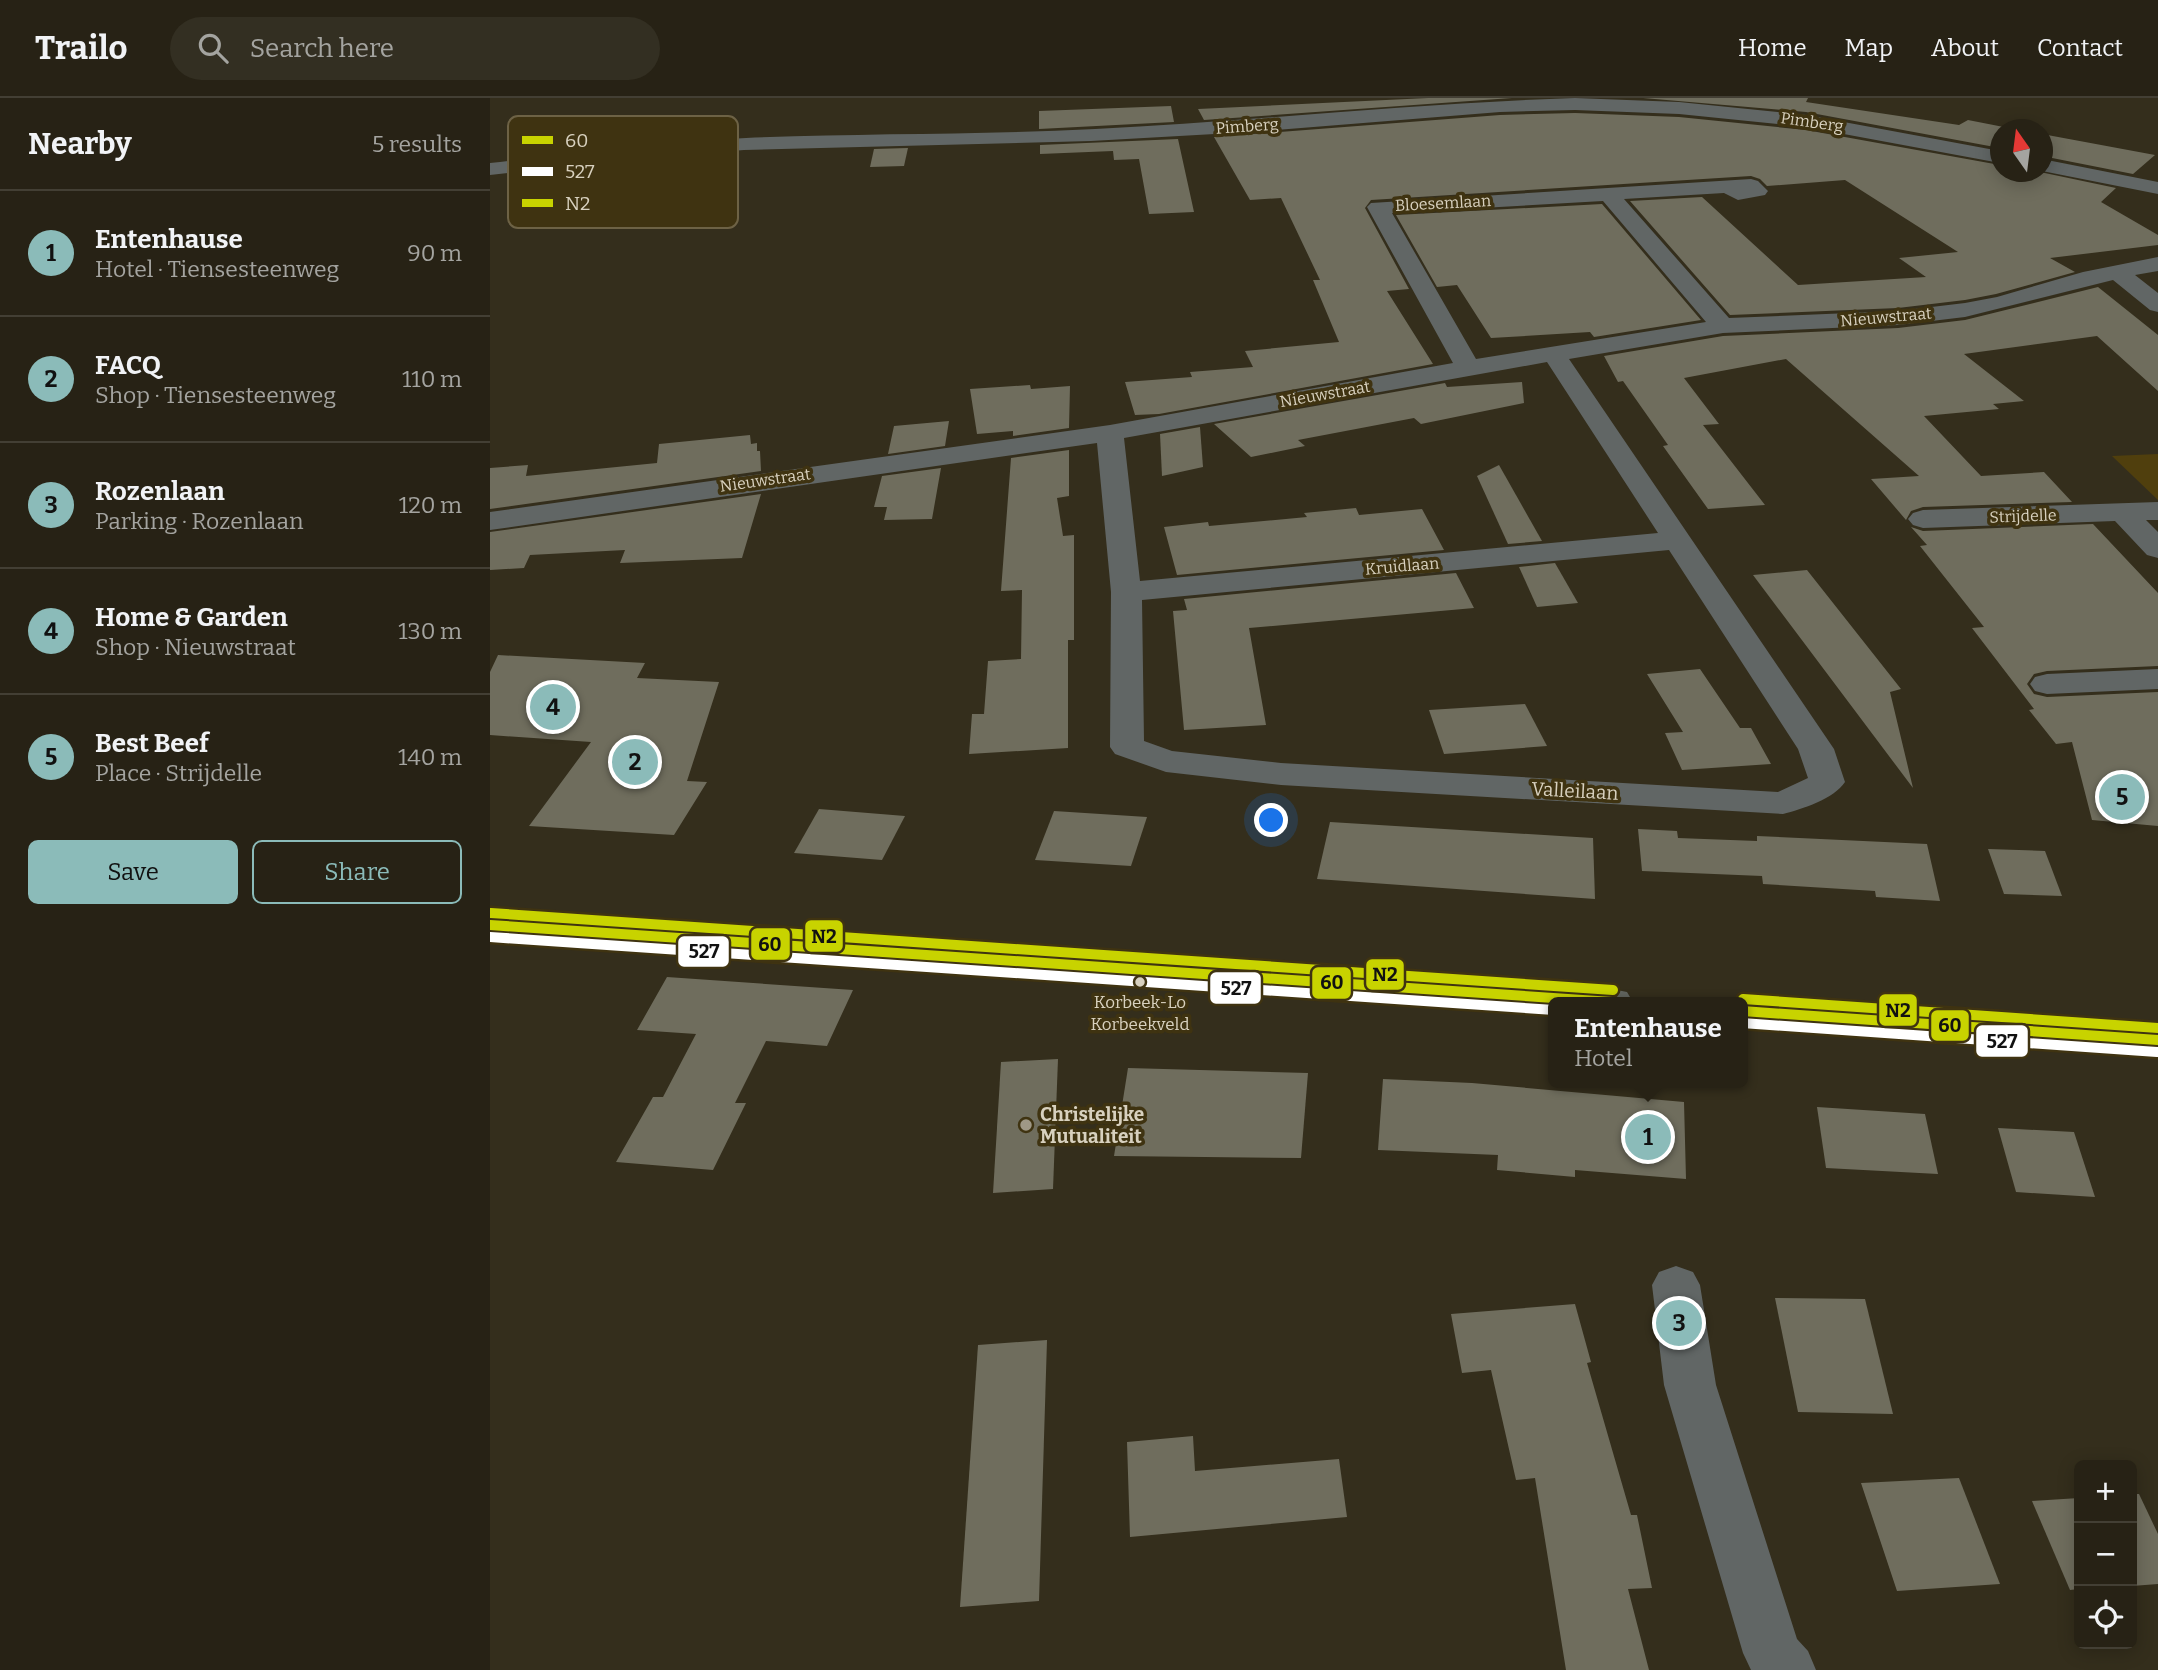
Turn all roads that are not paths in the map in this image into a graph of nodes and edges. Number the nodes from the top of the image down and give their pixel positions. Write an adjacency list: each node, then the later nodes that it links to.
1 (738, 145): 2 (street, Pimberg)
2 (1990, 155)
3 (508, 167): 5 (street, Pimberg)
4 (2053, 167): 7 (street)
5 (490, 169)
6 (1729, 187): 8 (street, Bloesemlaan)
7 (2158, 188)
8 (1608, 194): 12 (street); 14 (street, Bloesemlaan)
9 (2158, 264): 10 (street, Nieuwstraat)
10 (2117, 272): 11 (street); 12 (street, Nieuwstraat)
11 (2158, 305)
12 (1723, 326): 13 (street, Nieuwstraat)
13 (1553, 353): 14 (street, Nieuwstraat); 20 (street, Valleilaan)
14 (1468, 368): 15 (street, Nieuwstraat)
15 (1110, 433): 19 (street, Nieuwstraat); 22 (street, Valleilaan)
16 (2158, 511): 17 (street, Strijdelle)
17 (2123, 513): 18 (street, Strijdelle); 21 (street)
18 (1923, 519)
19 (490, 521)
20 (1678, 540): 22 (street, Kruidlaan); 22 (street, Valleilaan)
21 (2158, 549)
22 (1126, 592)
23 (2158, 679): 24 (street)
24 (2047, 684)
25 (490, 925): 26 (main road)
26 (1548, 998)
27 (1748, 1011): 28 (main road)
28 (2158, 1040)
29 (1676, 1285): 30 (street)
30 (1787, 1670)

